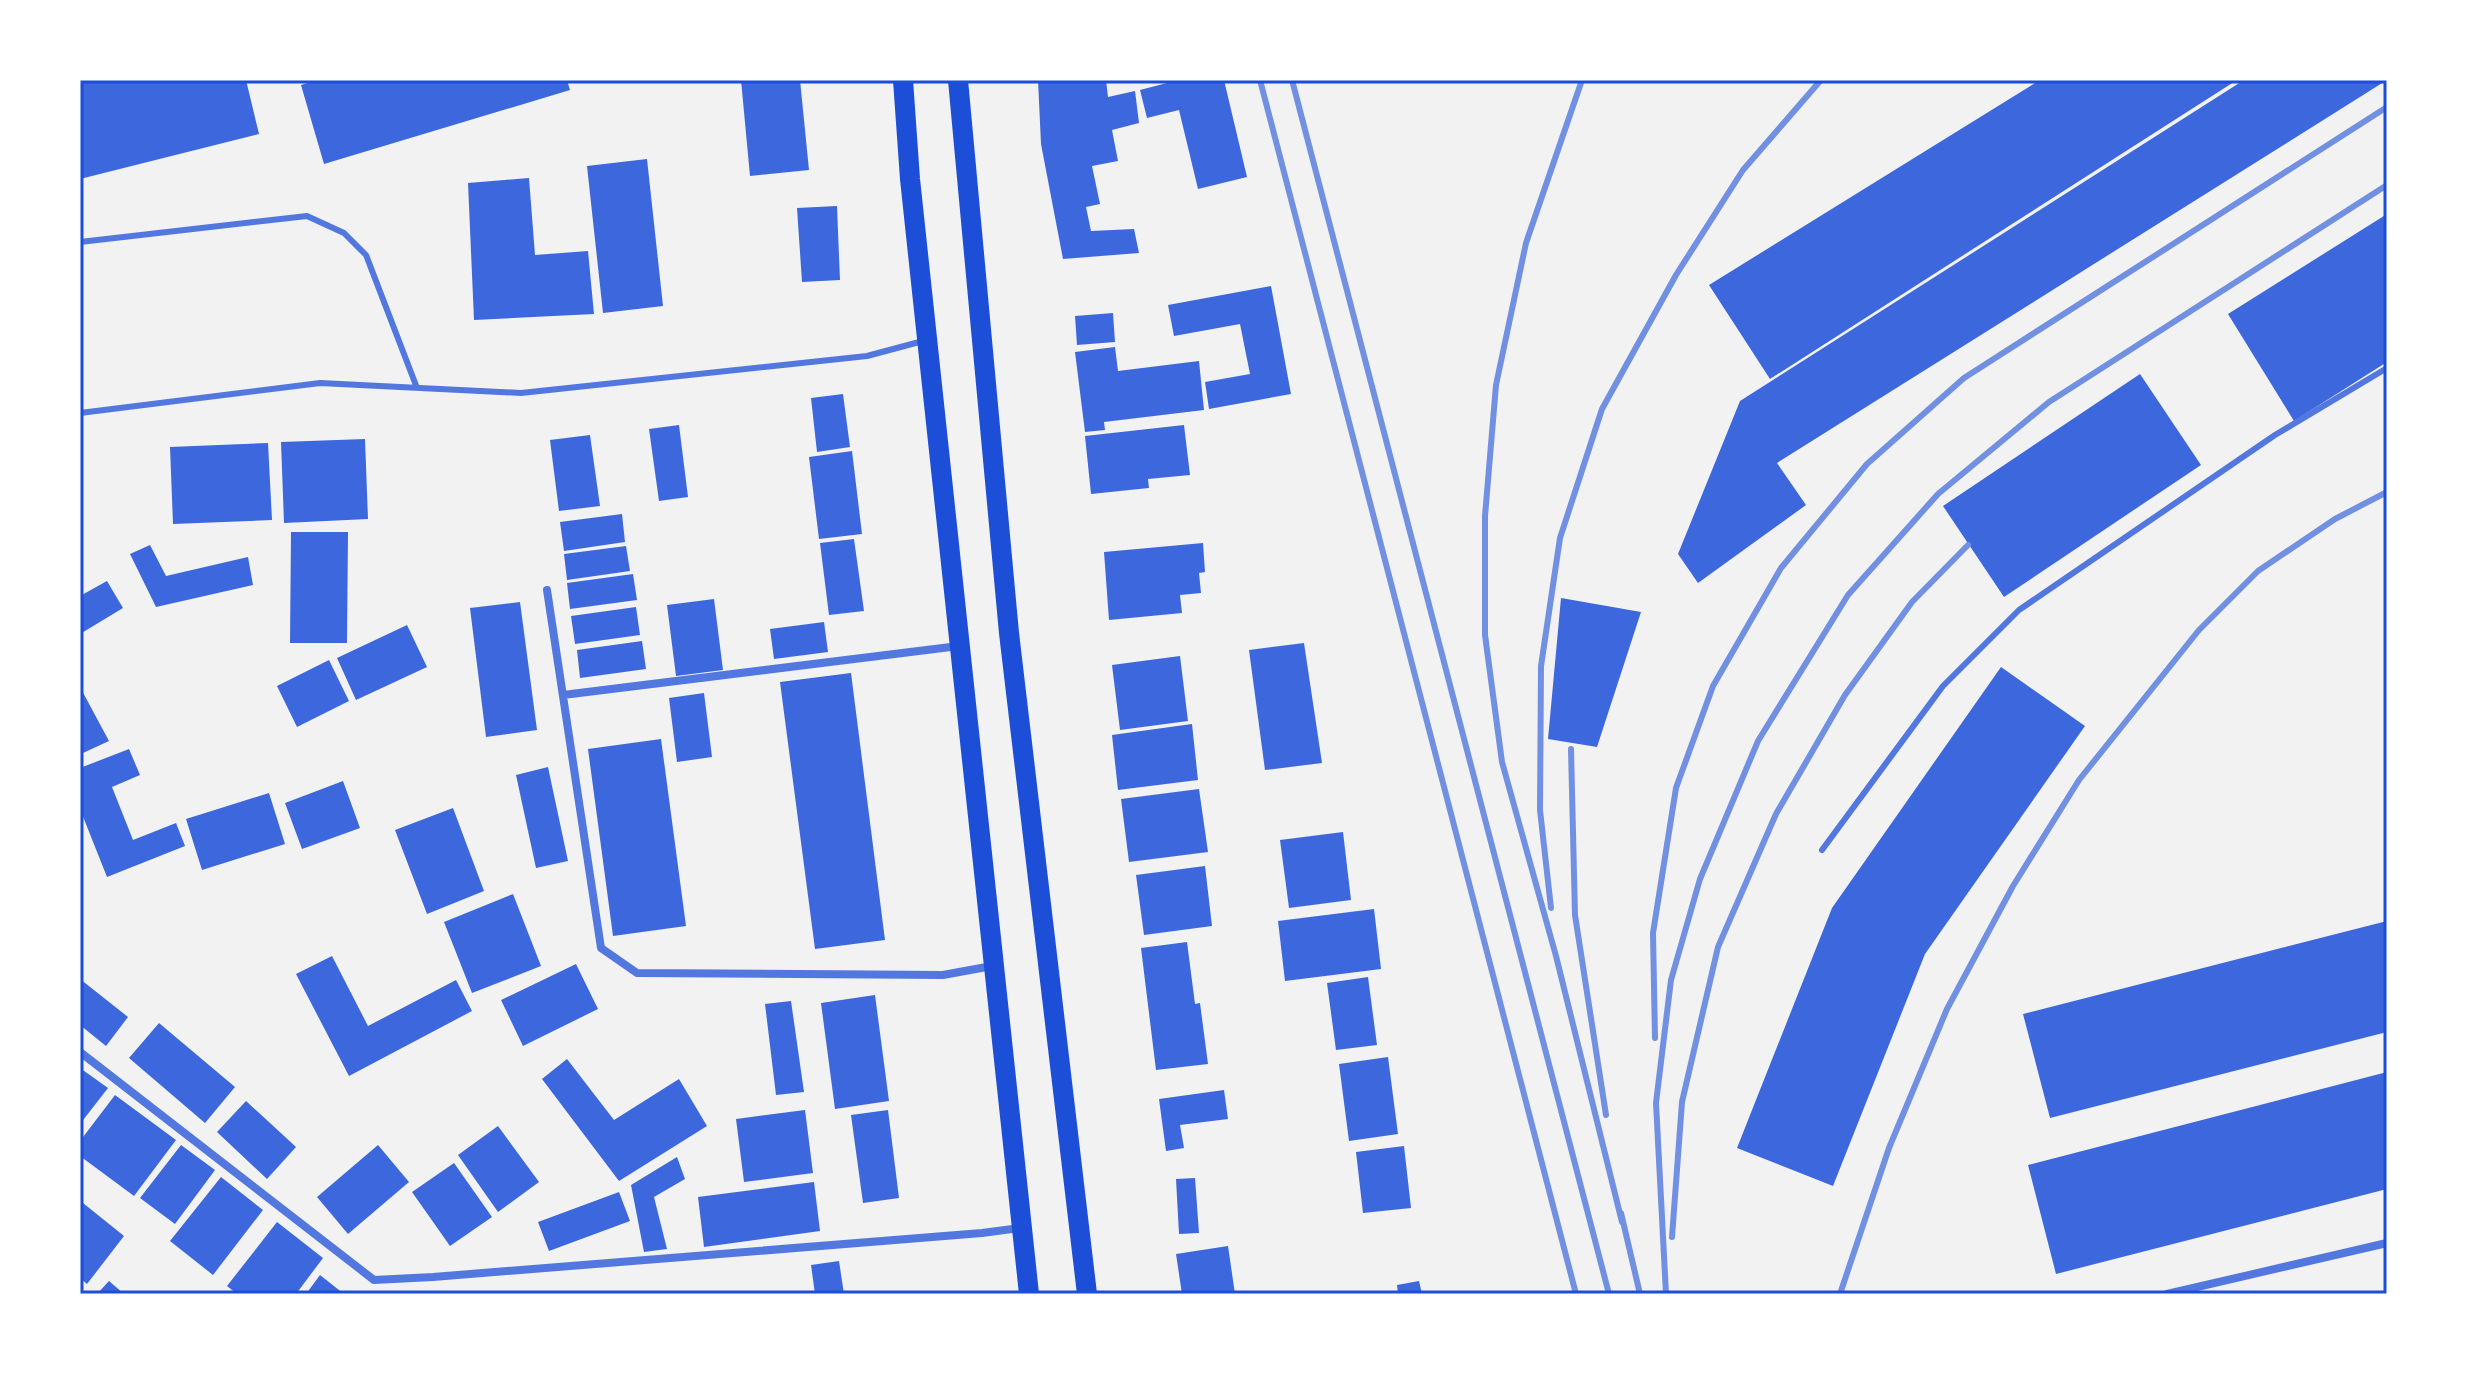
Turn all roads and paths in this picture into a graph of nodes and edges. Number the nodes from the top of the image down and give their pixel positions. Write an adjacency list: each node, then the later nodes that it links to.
1 (903, 80): 4 (main road)
2 (958, 80): 17 (main road)
3 (80, 242): 6 (lane)
4 (927, 340): 6 (lane); 9 (main road)
5 (2387, 368): 11 (lane)
6 (417, 388): 7 (lane)
7 (80, 413)
8 (547, 590): 10 (street)
9 (960, 646): 10 (street); 12 (main road)
10 (563, 695): 12 (street)
11 (1822, 850)
12 (993, 966): 14 (main road)
13 (80, 1052): 14 (street)
14 (1021, 1228): 16 (main road)
15 (2387, 1243): 18 (street)
16 (1029, 1294)
17 (1087, 1294)
18 (2167, 1294)

